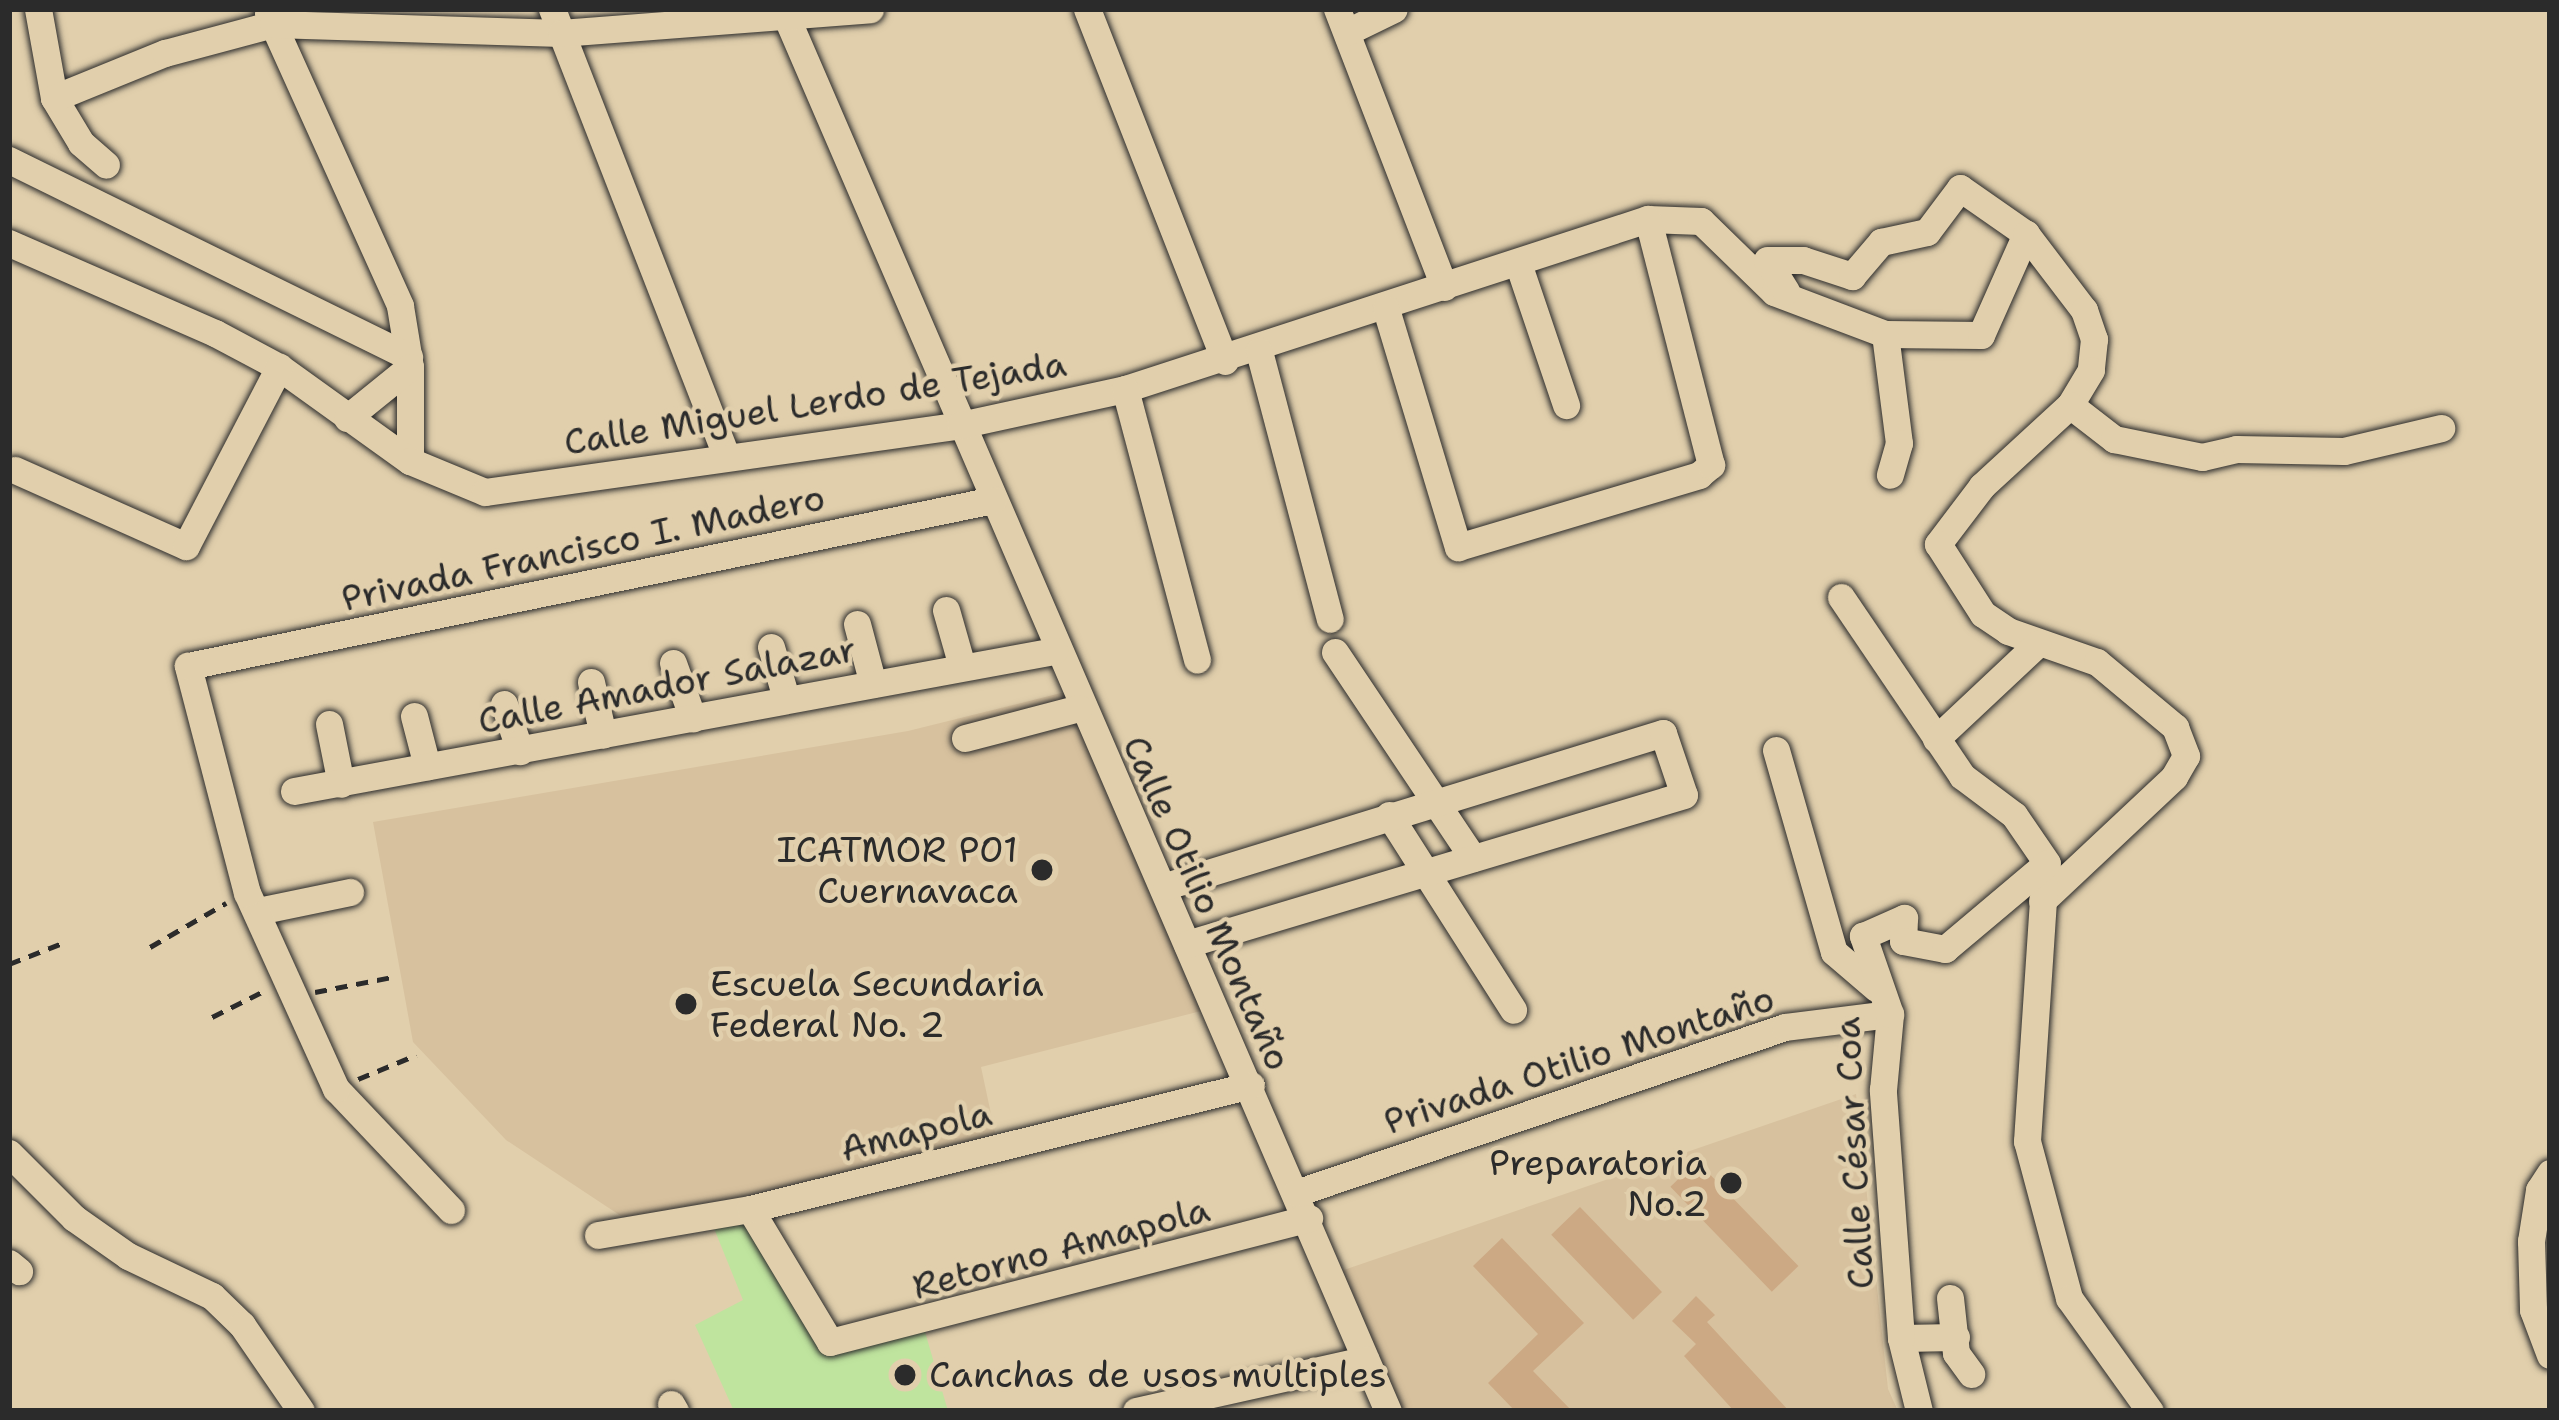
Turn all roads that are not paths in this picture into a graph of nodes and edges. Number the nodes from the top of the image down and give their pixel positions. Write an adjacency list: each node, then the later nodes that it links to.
1 (38, 9): 9 (street)
2 (870, 9): 5 (street)
3 (1087, 9): 21 (street)
4 (1394, 9): 7 (street)
5 (785, 15): 8 (street); 28 (street, Calle Otilio Montaño)
6 (270, 17): 8 (street); 9 (street); 22 (street)
7 (1342, 20): 16 (street)
8 (556, 21): 30 (street)
9 (54, 98): 11 (street)
10 (9, 160): 22 (street)
11 (106, 165)
12 (1648, 219): 15 (street, Calle Miguel Lerdo de Tejada); 17 (street); 18 (street)
13 (2026, 234): 17 (street); 19 (street); 26 (street)
14 (9, 243): 23 (street, Calle Miguel Lerdo de Tejada)
15 (1519, 266): 16 (street, Calle Miguel Lerdo de Tejada); 25 (street)
16 (1444, 287): 18 (street, Calle Miguel Lerdo de Tejada)
17 (1791, 298): 19 (street)
18 (1386, 309): 20 (street, Calle Miguel Lerdo de Tejada)
19 (1885, 334): 33 (street)
20 (1259, 351): 21 (street, Calle Miguel Lerdo de Tejada); 37 (street)
21 (1225, 361): 24 (street, Calle Miguel Lerdo de Tejada)
22 (410, 362): 27 (street); 31 (street)
23 (279, 367): 27 (street, Calle Miguel Lerdo de Tejada); 32 (street)
24 (1125, 389): 28 (street, Calle Miguel Lerdo de Tejada); 43 (street)
25 (1566, 405)
26 (2070, 405): 29 (street); 39 (street)
27 (347, 418): 31 (street, Calle Miguel Lerdo de Tejada)
28 (961, 425): 30 (street, Calle Miguel Lerdo de Tejada); 34 (street, Calle Otilio Montaño)
29 (2441, 428)
30 (725, 453): 31 (street, Calle Miguel Lerdo de Tejada)
31 (410, 461)
32 (15, 470)
33 (1890, 475)
34 (993, 500): 41 (street, Calle Otilio Montaño); 70 (street, Privada Francisco I. Madero)
35 (1841, 597): 56 (street)
36 (946, 610): 45 (street)
37 (1330, 619)
38 (857, 624): 47 (street)
39 (2037, 644): 56 (street); 69 (street)
40 (771, 647): 48 (street)
41 (1054, 651): 45 (street, Calle Amador Salazar); 50 (street, Calle Otilio Montaño)
42 (1335, 652): 62 (street)
43 (1197, 660)
44 (673, 663): 52 (street)
45 (962, 666): 47 (street, Calle Amador Salazar)
46 (591, 682): 54 (street)
47 (873, 684): 48 (street, Calle Amador Salazar)
48 (786, 698): 52 (street, Calle Amador Salazar)
49 (504, 704): 58 (street)
50 (1079, 709): 55 (street); 67 (street, Calle Otilio Montaño)
51 (414, 716): 59 (street)
52 (693, 719): 54 (street, Calle Amador Salazar)
53 (329, 724): 60 (street)
54 (603, 735): 58 (street, Calle Amador Salazar)
55 (965, 738)
56 (1936, 740): 65 (street)
57 (1776, 750): 72 (street)
58 (520, 751): 59 (street, Calle Amador Salazar)
59 (427, 766): 60 (street, Calle Amador Salazar)
60 (341, 784): 61 (street, Calle Amador Salazar)
61 (294, 791)
62 (1437, 800): 63 (street); 64 (street); 64 (street)
63 (1389, 815): 66 (street); 67 (street)
64 (1473, 858): 66 (street)
65 (2047, 863): 69 (street); 72 (street, Calle César Coa)
66 (1424, 873): 71 (street); 73 (street)
67 (1166, 886): 71 (street, Calle Otilio Montaño)
68 (350, 892): 70 (street)
69 (2042, 901): 91 (street)
70 (253, 902): 79 (street)
71 (1187, 944): 74 (street, Calle Otilio Montaño)
72 (1883, 1001): 77 (street, Privada Otilio Montaño); 83 (street, Calle César Coa)
73 (1514, 1010)
74 (1251, 1085): 77 (street, Calle Otilio Montaño); 78 (street, Amapola)
75 (9, 1153): 87 (street)
76 (2550, 1174): 84 (street)
77 (1302, 1205): 78 (street, Retorno Amapola); 85 (street, Calle Otilio Montaño)
78 (750, 1208): 80 (street, Amapola)
79 (452, 1210)
80 (598, 1235)
81 (1950, 1298): 82 (street)
82 (1956, 1336): 83 (street); 86 (street)
83 (1901, 1338): 90 (street, Calle César Coa)
84 (2550, 1355)
85 (1365, 1360): 88 (street); 89 (street, Calle Otilio Montaño)
86 (1971, 1375)
87 (301, 1411)
88 (1136, 1411)
89 (1388, 1411)
90 (1919, 1411)
91 (2150, 1411)

